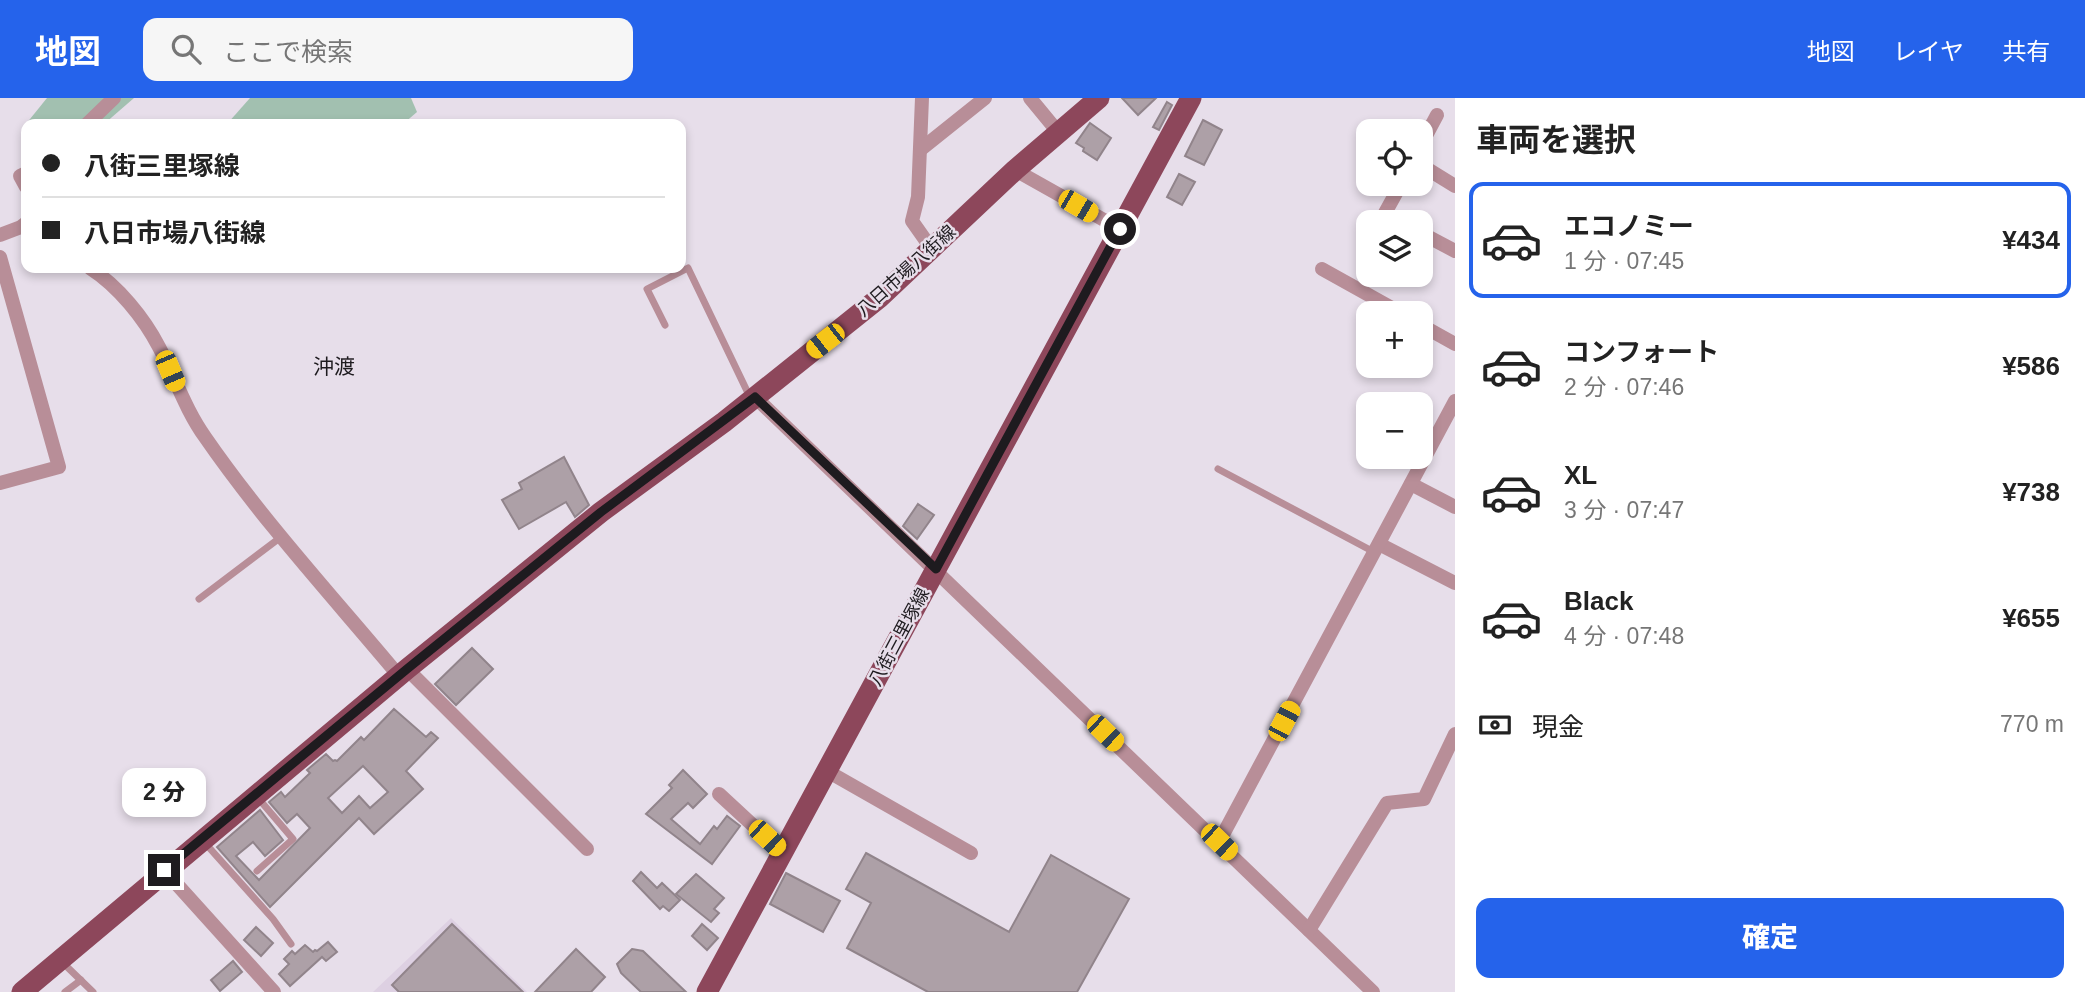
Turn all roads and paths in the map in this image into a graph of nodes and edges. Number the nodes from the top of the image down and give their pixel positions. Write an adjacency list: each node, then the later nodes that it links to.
1 (114, 98): 8 (street)
2 (922, 98): 11 (street)
3 (985, 98): 11 (street)
4 (1030, 98): 10 (street)
5 (1099, 98): 10 (main road, 八日市場八街線)
6 (1191, 98): 16 (main road, 八街三里塚線)
7 (1437, 115): 9 (street)
8 (91, 119)
9 (1433, 122)
10 (1058, 132): 12 (main road, 八日市場八街線)
11 (920, 150): 19 (street)
12 (1015, 170): 16 (street); 19 (main road, 八日市場八街線)
13 (1433, 172): 14 (street)
14 (1455, 186)
15 (21, 227): 17 (street)
16 (1120, 229): 38 (main road, 八街三里塚線)
17 (0, 235)
18 (1433, 239): 20 (street)
19 (931, 248): 30 (main road, 八日市場八街線)
20 (1454, 249)
21 (0, 257): 33 (street)
22 (686, 269): 30 (lane)
23 (1322, 269): 26 (street)
24 (95, 273): 36 (street)
25 (678, 273): 27 (lane)
26 (1379, 301)
27 (665, 325)
28 (1433, 332): 29 (street)
29 (1455, 344)
30 (755, 397): 38 (street); 41 (main road, 八日市場八街線)
31 (1455, 401): 34 (street)
32 (1218, 470): 37 (lane)
33 (0, 483)
34 (1411, 484): 35 (street); 37 (street)
35 (1455, 507)
36 (282, 536): 40 (lane); 41 (street)
37 (1377, 548): 39 (street); 47 (street)
38 (936, 569): 43 (main road, 八街三里塚線); 47 (street)
39 (1455, 583)
40 (199, 599)
41 (403, 672): 45 (main road, 八日市場八街線); 48 (street)
42 (1455, 734): 53 (street)
43 (827, 771): 49 (main road, 八街三里塚線); 50 (street)
44 (719, 794): 49 (street)
45 (256, 796): 46 (main road, 八日市場八街線); 52 (lane)
46 (202, 840): 51 (main road, 八日市場八街線); 54 (lane)
47 (1219, 842): 53 (street)
48 (587, 849)
49 (783, 853): 62 (main road, 八街三里塚線)
50 (971, 853)
51 (164, 870): 55 (main road, 八日市場八街線); 61 (street)
52 (257, 871)
53 (1309, 930): 57 (street)
54 (291, 944)
55 (61, 960): 56 (lane); 58 (main road, 八日市場八街線)
56 (81, 980): 59 (lane); 60 (lane)
57 (1368, 991)
58 (22, 992)
59 (65, 992)
60 (93, 992)
61 (274, 992)
62 (707, 992)

